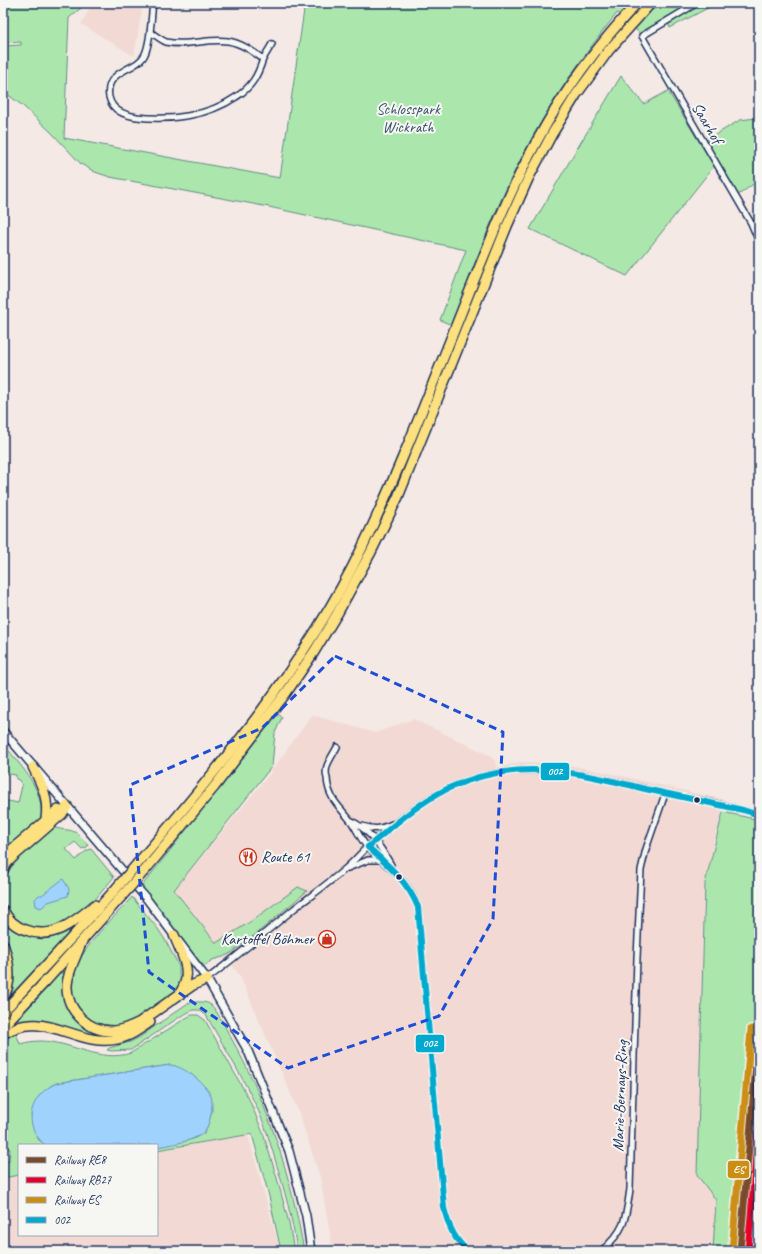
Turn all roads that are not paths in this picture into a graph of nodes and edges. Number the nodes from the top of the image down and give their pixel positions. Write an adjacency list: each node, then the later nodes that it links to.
1 (154, 3): 5 (street)
2 (637, 3): 26 (highway, bridge)
3 (697, 3): 8 (street, Saarhof)
4 (650, 4): 26 (highway, bridge)
5 (150, 32): 7 (street); 7 (street)
6 (272, 44): 7 (street)
7 (264, 59)
8 (759, 242)
9 (3, 731): 11 (main road)
10 (337, 747): 16 (street)
11 (33, 767): 13 (main road); 15 (highway)
12 (665, 794): 14 (street); 17 (street); 39 (street, Marie-Bernays-Ring)
13 (67, 806): 15 (highway); 24 (highway); 28 (main road)
14 (759, 815)
15 (46, 819): 21 (highway)
16 (351, 821): 18 (street); 20 (street)
17 (397, 822): 18 (street); 19 (street)
18 (361, 826): 19 (street)
19 (376, 841): 20 (street); 25 (street)
20 (368, 847): 22 (street); 23 (street)
21 (3, 857)
22 (382, 860): 23 (street); 25 (street)
23 (345, 869): 31 (street)
24 (3, 870)
25 (393, 870): 38 (street)
26 (117, 894): 27 (highway); 29 (highway); 34 (highway)
27 (3, 910)
28 (174, 935): 31 (main road); 32 (highway)
29 (82, 941): 32 (highway); 35 (highway)
30 (3, 944): 33 (highway)
31 (207, 979): 32 (highway); 36 (highway); 37 (main road)
32 (178, 996)
33 (3, 998)
34 (3, 1012)
35 (3, 1026)
36 (3, 1034)
37 (311, 1251)
38 (468, 1251)
39 (601, 1251)

